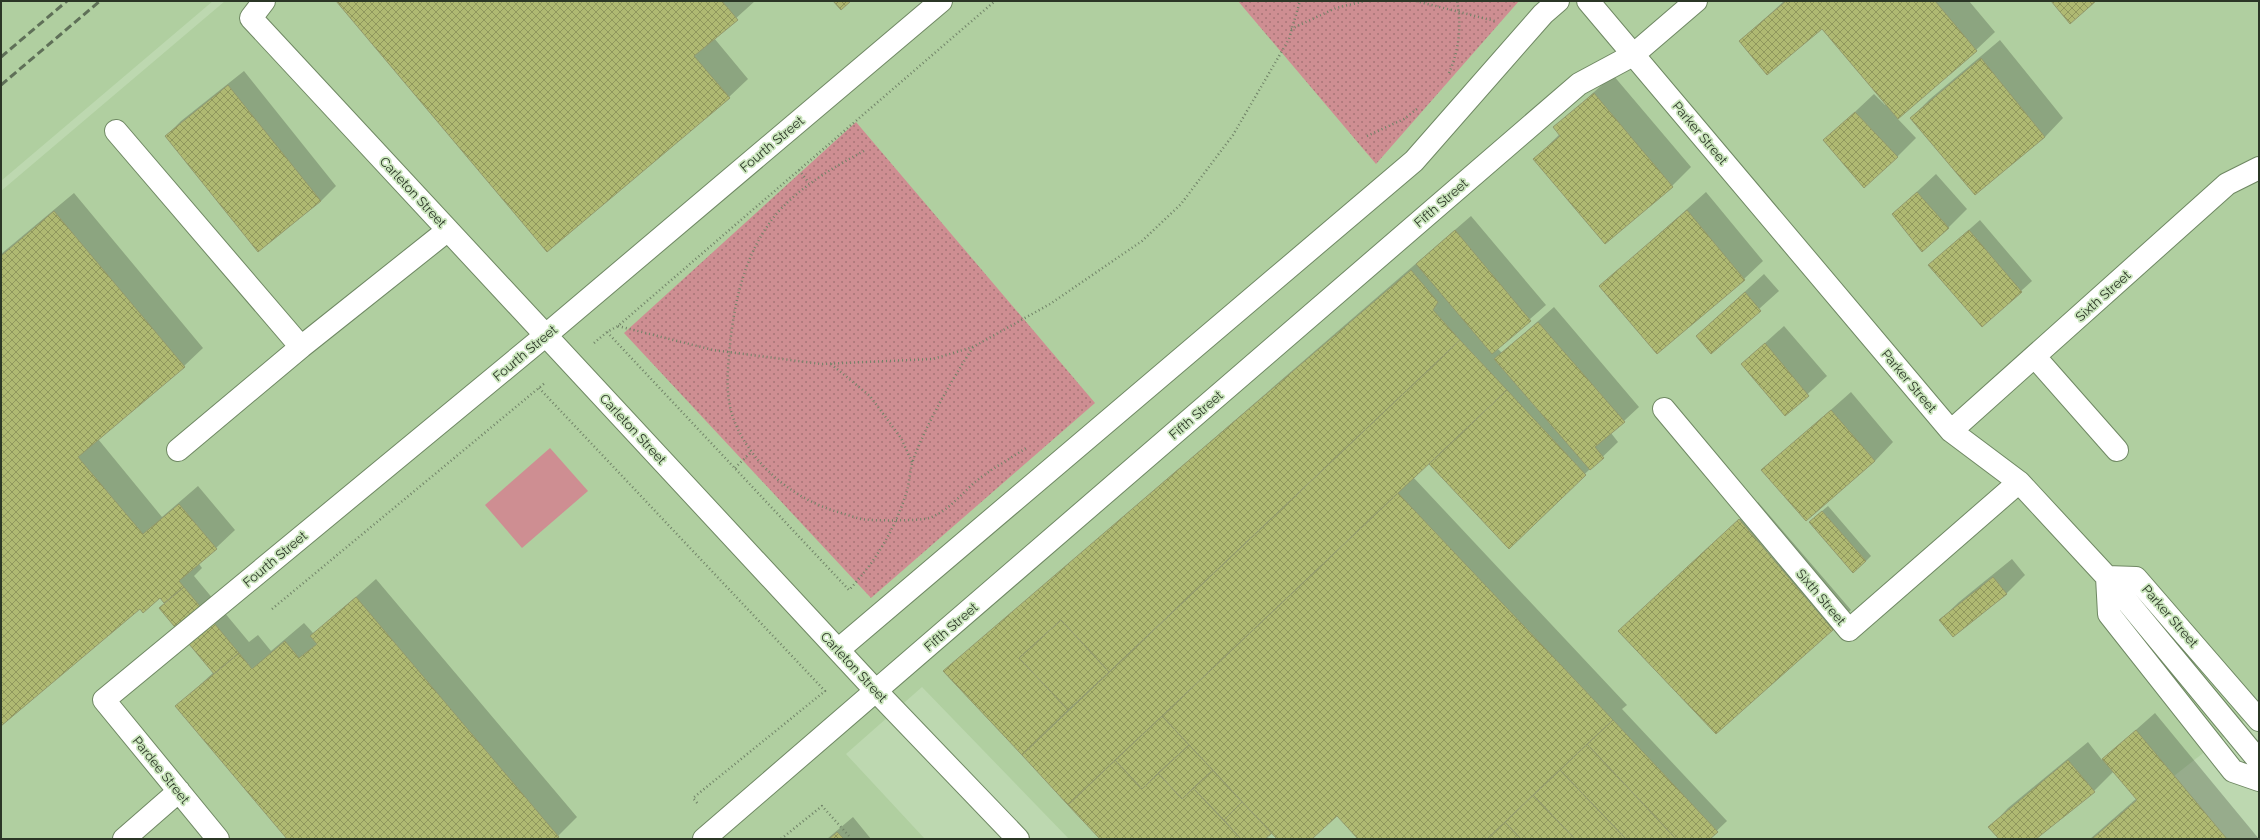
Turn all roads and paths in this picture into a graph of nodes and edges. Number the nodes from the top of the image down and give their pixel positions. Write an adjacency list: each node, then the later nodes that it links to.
1 (264, 1): 23 (street, Carleton Street)
2 (941, 1): 25 (street, Fourth Street)
3 (995, 1): 21 (path)
4 (1300, 1): 13 (path)
5 (1365, 1): 13 (path)
6 (1416, 1): 11 (path)
7 (1457, 1): 11 (path)
8 (1558, 1): 43 (street)
9 (1588, 1): 14 (street, Parker Street)
10 (1696, 1): 14 (street, Fifth Street)
11 (1458, 12): 12 (path); 15 (path)
12 (1498, 22)
13 (1291, 29): 27 (path)
14 (1633, 55): 32 (street, Parker Street); 44 (street, Fifth Street)
15 (1448, 75)
16 (1420, 106): 18 (path)
17 (116, 130): 26 (street)
18 (1366, 136)
19 (864, 151): 22 (path)
20 (2259, 168): 29 (street, Sixth Street)
21 (799, 170): 22 (path); 24 (path)
22 (809, 183): 28 (path)
23 (448, 230): 25 (street, Carleton Street); 26 (street)
24 (618, 326): 28 (path); 38 (path)
25 (546, 335): 43 (street, Carleton Street); 45 (street, Fourth Street)
26 (301, 347): 34 (street)
27 (973, 348): 30 (path); 37 (path)
28 (729, 352): 30 (path); 36 (path)
29 (2035, 357): 32 (street, Sixth Street); 35 (street)
30 (831, 364): 37 (path)
31 (1664, 409): 39 (street, Sixth Street)
32 (1951, 432): 39 (street, Parker Street)
33 (1030, 445): 40 (path)
34 (178, 450)
35 (2117, 450)
36 (751, 452): 38 (path); 40 (path)
37 (912, 462): 40 (path)
38 (735, 468): 40 (path)
39 (2019, 482): 41 (street, Parker Street)
40 (898, 519)
41 (2107, 577): 46 (street, Parker Street); 47 (street); 48 (street)
42 (272, 609): 50 (path)
43 (838, 650): 44 (street, Carleton Street)
44 (877, 692): 50 (street, Fifth Street); 55 (street, Carleton Street)
45 (104, 700): 49 (street, Pardee Street)
46 (2259, 720)
47 (2259, 761)
48 (2259, 780)
49 (179, 791): 52 (street); 53 (street, Pardee Street)
50 (709, 834)
51 (850, 837): 54 (path)
52 (124, 839)
53 (218, 839)
54 (781, 839)
55 (1018, 839)

